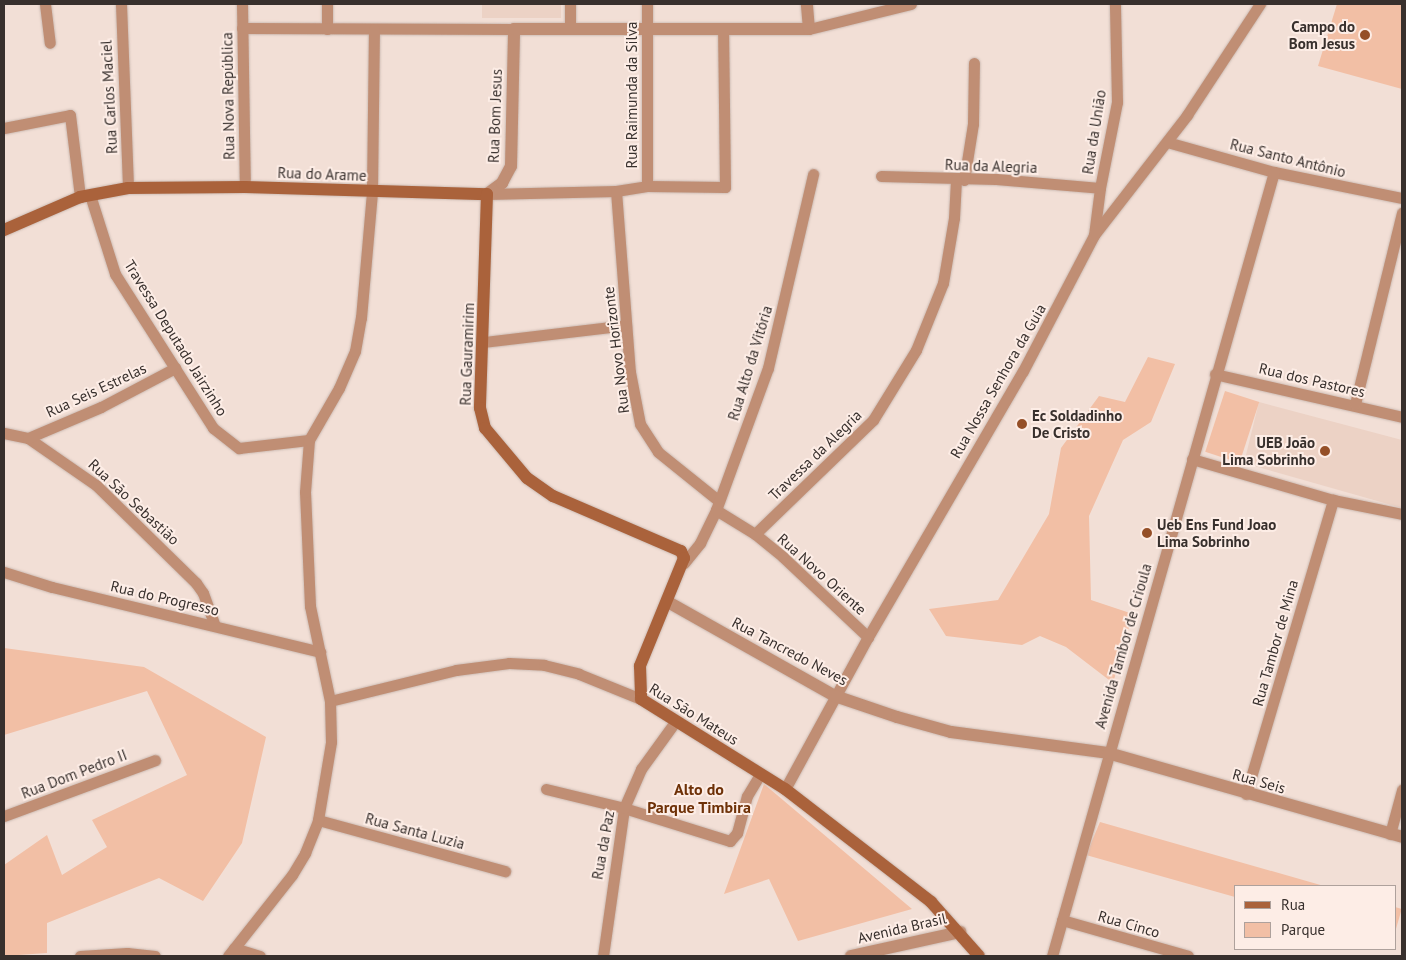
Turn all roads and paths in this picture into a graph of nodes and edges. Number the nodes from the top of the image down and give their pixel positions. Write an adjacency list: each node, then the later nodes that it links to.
1 (45, 4): 19 (street)
2 (121, 4): 29 (street, Rua Carlos Maciel)
3 (242, 4): 11 (street, Rua Nova República)
4 (327, 4): 12 (street)
5 (570, 4): 15 (street)
6 (647, 4): 16 (street, Rua Raimunda da Silva)
7 (807, 4): 18 (street)
8 (911, 4): 18 (street)
9 (1115, 4): 30 (street, Rua da União)
10 (1260, 4): 22 (street, Rua Nossa Senhora da Guia)
11 (242, 28): 12 (street); 28 (street, Rua Nova República)
12 (327, 29): 13 (street)
13 (374, 29): 14 (street); 31 (street)
14 (514, 29): 15 (street); 33 (street, Rua Bom Jesus)
15 (570, 29): 16 (street)
16 (648, 29): 17 (street); 27 (street, Rua Raimunda da Silva)
17 (723, 29): 18 (street); 27 (street)
18 (809, 29)
19 (50, 44)
20 (974, 63): 26 (street, Travessa da Alegria)
21 (4, 128): 34 (street, Travessa Deputado Jairzinho)
22 (1167, 142): 23 (street, Rua Santo Antônio); 38 (street, Rua Nossa Senhora da Guia)
23 (1274, 172): 35 (street, Rua Santo Antônio); 42 (street, Avenida Tambor de Crioula)
24 (813, 174): 50 (street, Rua Alto da Vitória)
25 (881, 176): 26 (street, Rua da Alegria)
26 (960, 180): 30 (street, Rua da Alegria); 52 (street, Travessa da Alegria)
27 (647, 186): 32 (street, Rua do Arame)
28 (245, 187): 29 (main road, Rua do Arame); 31 (main road, Rua do Arame)
29 (128, 188): 34 (main road, Rua do Arame)
30 (1100, 188): 38 (street, Rua da União)
31 (372, 191): 33 (main road, Rua do Arame); 47 (street)
32 (616, 191): 33 (street, Rua do Arame); 39 (street, Rua Novo Horizonte)
33 (487, 194): 40 (main road, Rua Gauramirim)
34 (85, 196): 37 (main road, Rua do Arame); 41 (street, Travessa Deputado Jairzinho)
35 (1402, 198)
36 (1402, 213): 43 (street)
37 (4, 230)
38 (1094, 235): 57 (street, Rua Nossa Senhora da Guia)
39 (626, 325): 40 (street); 50 (street, Rua Novo Horizonte)
40 (484, 342): 53 (main road, Rua Gauramirim)
41 (176, 368): 46 (street, Rua Seis Estrelas); 47 (street, Travessa Deputado Jairzinho)
42 (1215, 374): 43 (street, Rua dos Pastores); 48 (street, Avenida Tambor de Crioula)
43 (1355, 404): 44 (street, Rua dos Pastores)
44 (1402, 417)
45 (4, 433): 46 (street, Rua São Sebastião)
46 (28, 438): 56 (street, Rua São Sebastião)
47 (309, 440): 58 (street)
48 (1192, 459): 49 (street); 63 (street, Avenida Tambor de Crioula)
49 (1333, 500): 51 (street); 69 (street, Rua Tambor de Mina)
50 (718, 506): 52 (street); 53 (street, Rua Alto da Vitória)
51 (1402, 514)
52 (755, 534): 57 (street, Rua Novo Oriente)
53 (685, 555): 55 (main road, Rua Alto da Vitória)
54 (4, 572): 56 (street, Rua do Progresso)
55 (668, 602): 59 (street, Rua Tancredo Neves); 60 (main road, Rua Alto da Vitória)
56 (214, 624): 58 (street, Rua do Progresso)
57 (868, 637): 59 (street, Rua Nossa Senhora da Guia)
58 (320, 652): 61 (street)
59 (835, 696): 63 (street, Rua Tancredo Neves); 67 (street, Rua Nossa Senhora da Guia)
60 (641, 699): 61 (street, Rua São Mateus); 62 (main road, Rua São Mateus)
61 (330, 701): 72 (street)
62 (675, 722): 65 (main road, Rua São Mateus); 70 (street, Rua da Paz)
63 (1108, 753): 69 (street, Rua Seis); 75 (street, Avenida Tambor de Crioula)
64 (155, 760): 71 (street, Rua Dom Pedro II)
65 (760, 774): 67 (main road, Rua São Mateus); 70 (street)
66 (546, 789): 70 (street)
67 (785, 789): 76 (main road, Rua São Mateus)
68 (1402, 790): 73 (street)
69 (1246, 794): 73 (street, Rua Seis)
70 (624, 808): 82 (street, Rua da Paz)
71 (4, 816)
72 (318, 820): 74 (street, Rua Santa Luzia); 77 (street)
73 (1396, 836)
74 (505, 871)
75 (1062, 920): 85 (street, Avenida Tambor de Crioula); 86 (street, Rua Cinco)
76 (960, 932): 78 (street, Avenida Brasil); 84 (main road, Rua São Mateus)
77 (231, 952): 81 (street)
78 (885, 953): 83 (street, Avenida Brasil)
79 (80, 956): 80 (street)
80 (155, 956)
81 (260, 956)
82 (603, 956)
83 (852, 956)
84 (979, 956)
85 (1052, 956)
86 (1188, 956)

